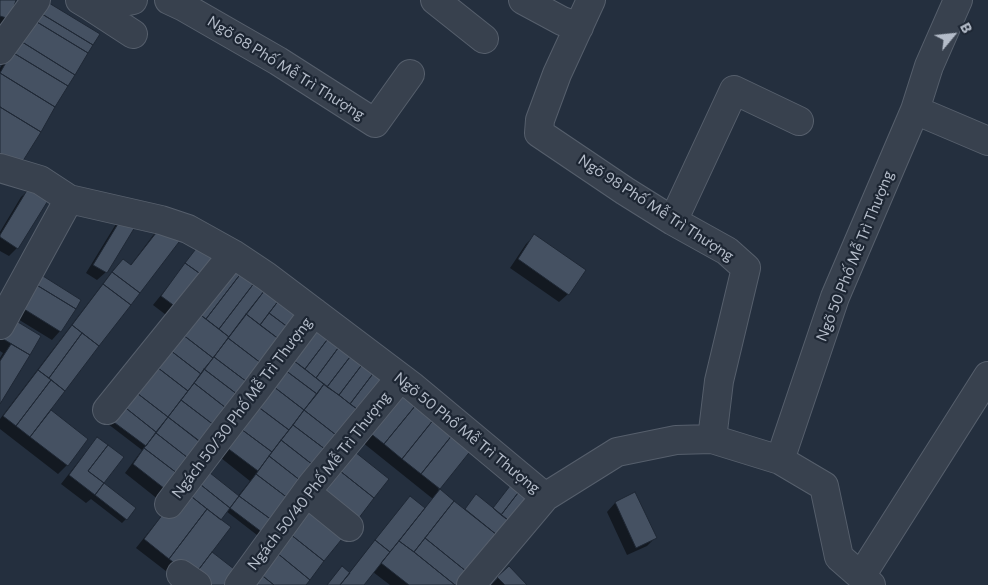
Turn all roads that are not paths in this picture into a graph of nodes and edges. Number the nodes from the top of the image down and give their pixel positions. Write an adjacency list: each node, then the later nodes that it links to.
1 (36, 0): 12 (street)
2 (133, 0): 8 (street)
3 (169, 0): 13 (street, Ngõ 68 Phố Mễ Trì Thượng)
4 (435, 0): 11 (street)
5 (523, 0): 9 (street)
6 (591, 0): 9 (street, Ngõ 98 Phố Mễ Trì Thượng)
7 (958, 0): 14 (street, Ngõ 50 Phố Mễ Trì Thượng)
8 (85, 3): 10 (street)
9 (578, 27): 19 (street, Ngõ 98 Phố Mễ Trì Thượng)
10 (133, 34)
11 (484, 39)
12 (0, 50)
13 (410, 74)
14 (915, 110): 16 (street); 27 (street, Ngõ 50 Phố Mễ Trì Thượng)
15 (799, 121): 19 (street)
16 (988, 141)
17 (0, 168): 18 (street, Ngõ 50 Phố Mễ Trì Thượng)
18 (69, 199): 20 (street, Ngõ 50 Phố Mễ Trì Thượng); 22 (street)
19 (673, 221): 26 (street, Ngõ 98 Phố Mễ Trì Thượng)
20 (233, 254): 21 (street, Ngõ 50 Phố Mễ Trì Thượng); 25 (street)
21 (314, 312): 24 (street, Ngõ 50 Phố Mễ Trì Thượng); 30 (street, Ngách 50/30 Phố Mễ Trì Thượng)
22 (0, 325)
23 (988, 376): 32 (street)
24 (400, 378): 28 (street, Ngách 50/40 Phố Mễ Trì Thượng); 29 (street, Ngõ 50 Phố Mễ Trì Thượng)
25 (106, 410)
26 (712, 439): 27 (street, Ngõ 50 Phố Mễ Trì Thượng); 29 (street, Ngõ 50 Phố Mễ Trì Thượng)
27 (780, 460): 32 (street)
28 (307, 493): 31 (street); 33 (street, Ngách 50/40 Phố Mễ Trì Thượng)
29 (545, 497): 34 (street)
30 (169, 504)
31 (349, 527)
32 (866, 580)
33 (239, 585)
34 (471, 585)

